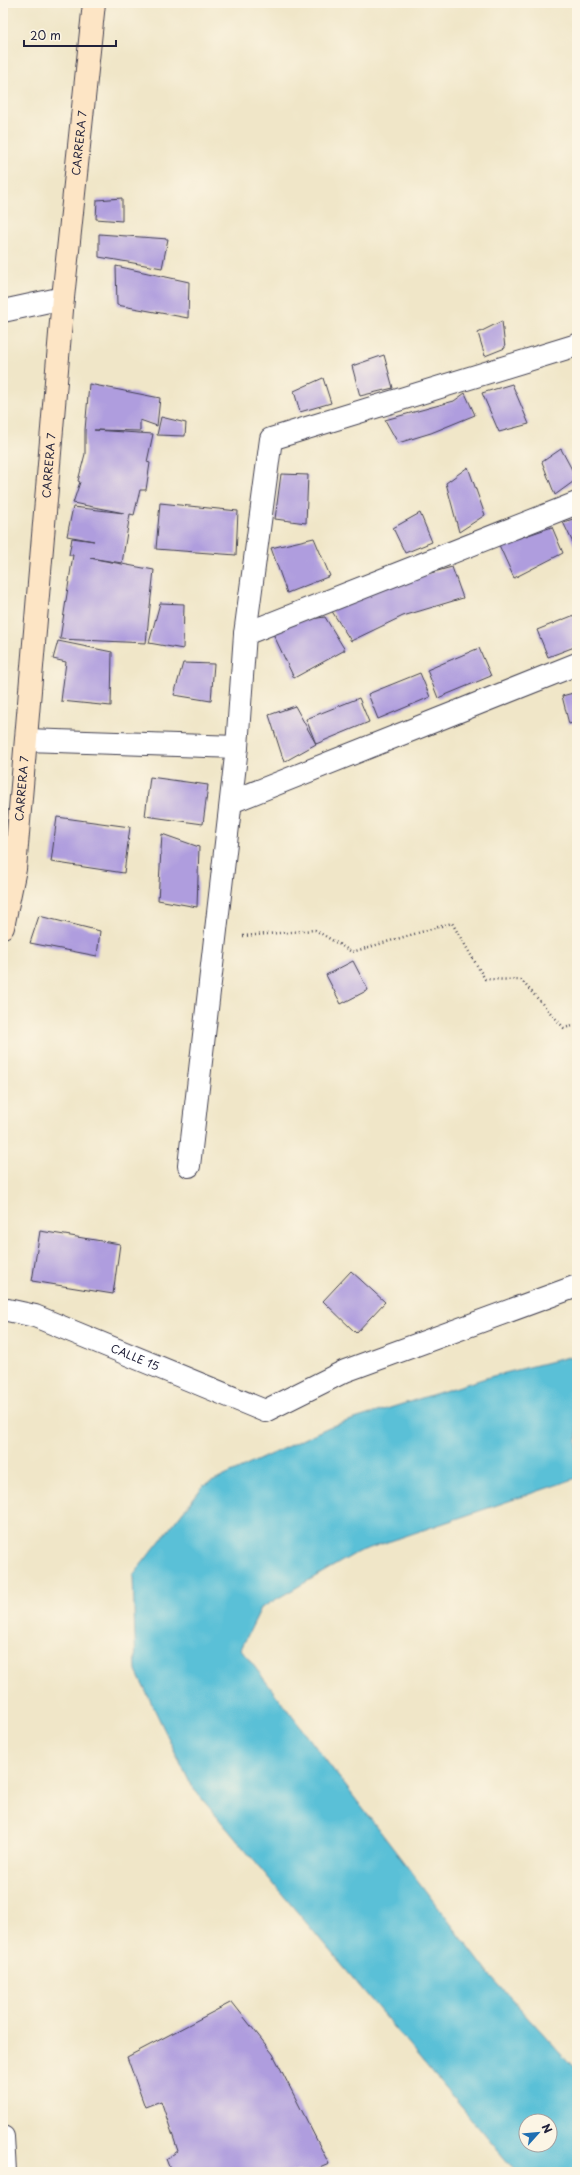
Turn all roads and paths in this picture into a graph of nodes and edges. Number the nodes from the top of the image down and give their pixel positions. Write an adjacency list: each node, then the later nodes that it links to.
1 (94, 3): 2 (street, CARRERA 7)
2 (63, 298): 3 (street); 8 (street, CARRERA 7)
3 (3, 311)
4 (577, 345): 6 (street)
5 (577, 503): 6 (street)
6 (245, 634): 9 (street)
7 (577, 664): 10 (street)
8 (26, 740): 9 (street); 11 (street, CARRERA 7)
9 (237, 747): 10 (street)
10 (231, 802): 12 (street)
11 (3, 927)
12 (215, 939): 13 (path); 14 (street)
13 (577, 1025)
14 (189, 1166)
15 (577, 1286): 16 (street, CALLE 15)
16 (3, 1309)
17 (3, 2137): 18 (street)
18 (5, 2172)

